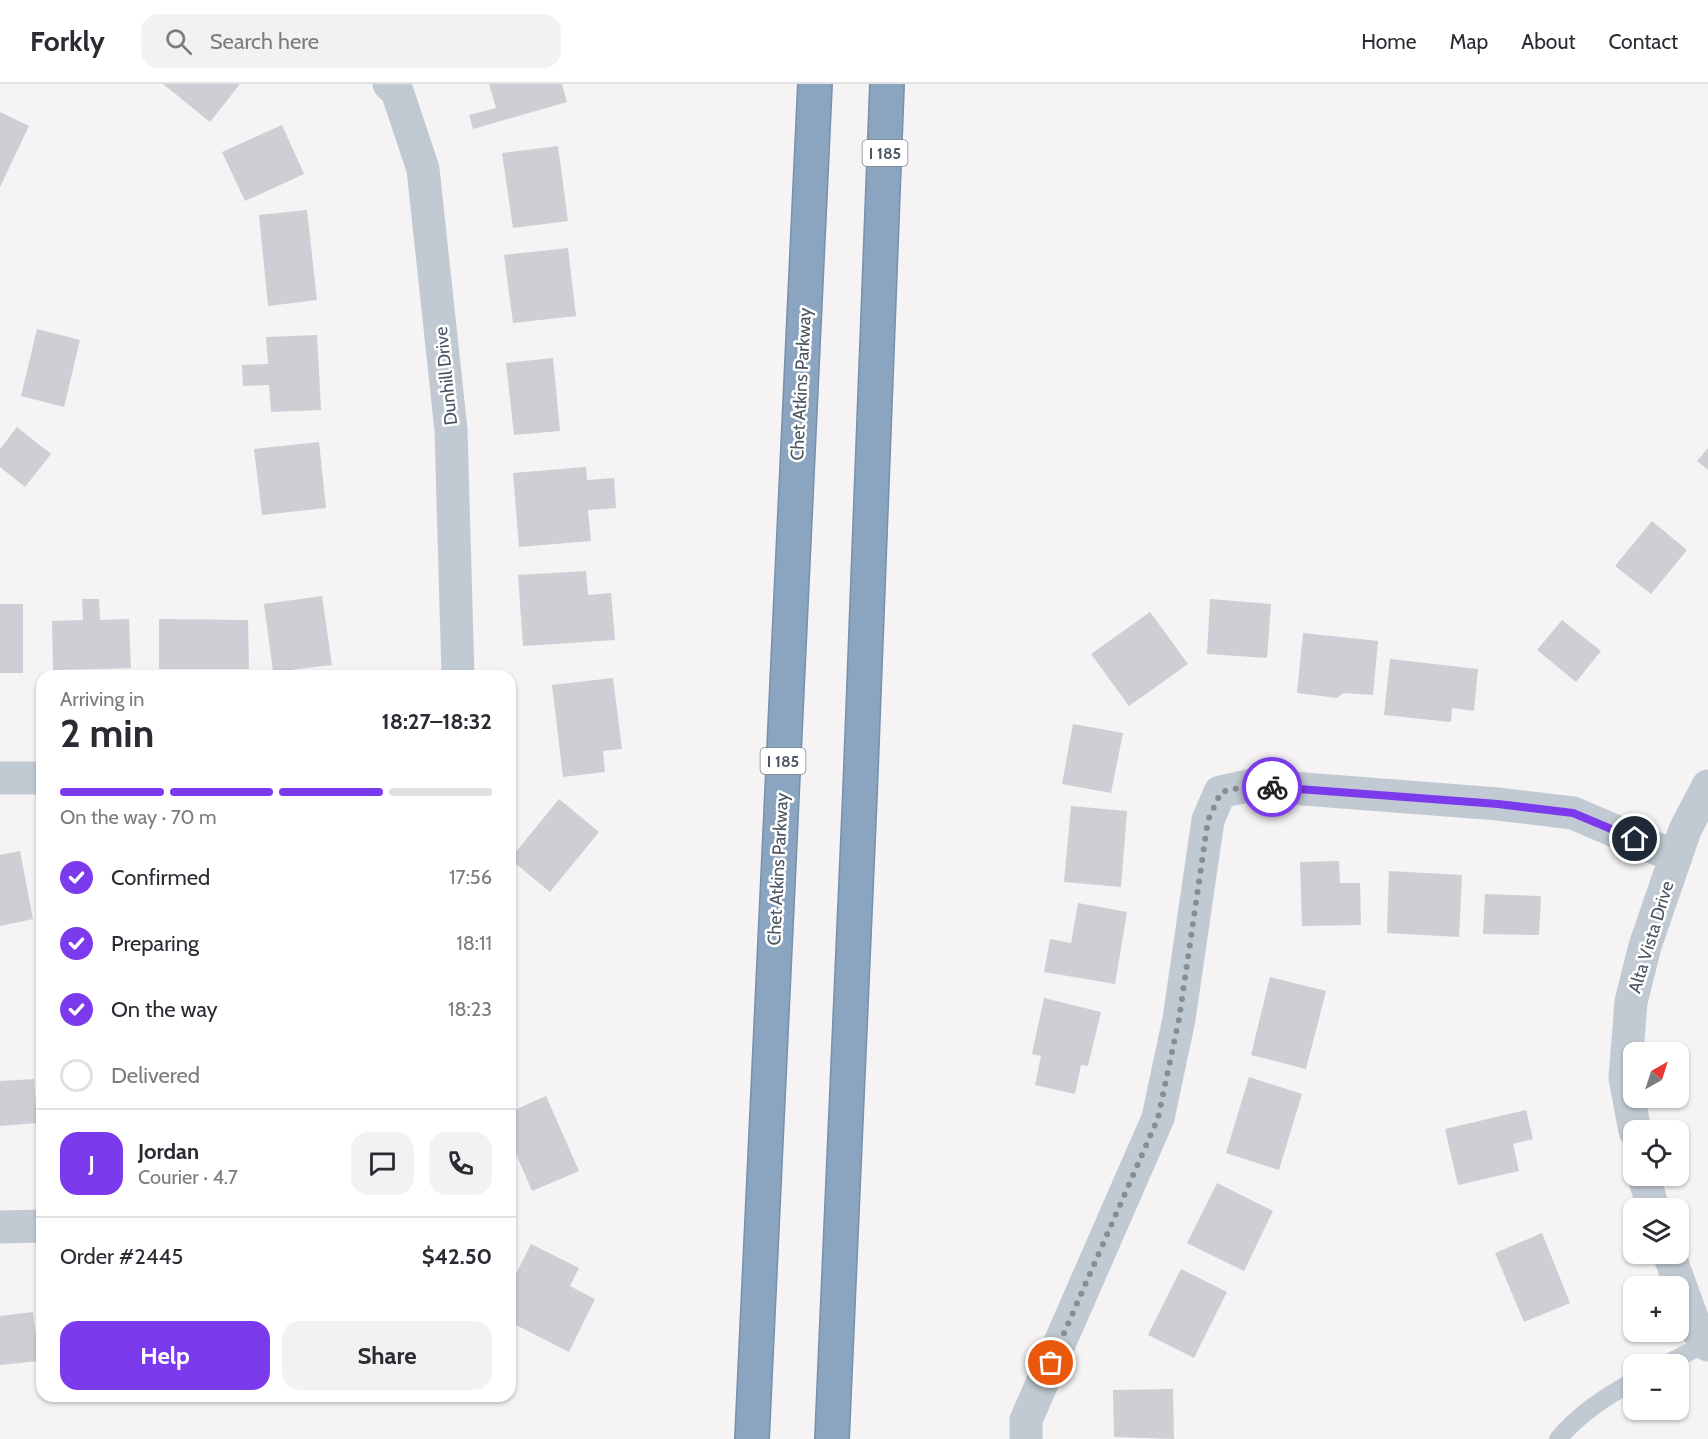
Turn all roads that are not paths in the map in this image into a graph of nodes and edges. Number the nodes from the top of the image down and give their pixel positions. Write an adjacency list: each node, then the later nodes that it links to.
1 (389, 84): 4 (street, Dunhill Drive)
2 (815, 84): 16 (highway, Chet Atkins Parkway / I 185)
3 (887, 84): 17 (highway, I 185)
4 (458, 670)
5 (0, 778): 6 (street)
6 (36, 778)
7 (1708, 786): 8 (street, Alta Vista Drive)
8 (1676, 857): 9 (street, Alta Vista Drive); 18 (street)
9 (1633, 1120)
10 (36, 1226): 11 (street)
11 (0, 1227)
12 (1673, 1264): 13 (street)
13 (1707, 1344): 14 (lane)
14 (1687, 1354)
15 (1623, 1388): 19 (lane)
16 (752, 1439)
17 (832, 1439)
18 (1026, 1439)
19 (1558, 1439)

